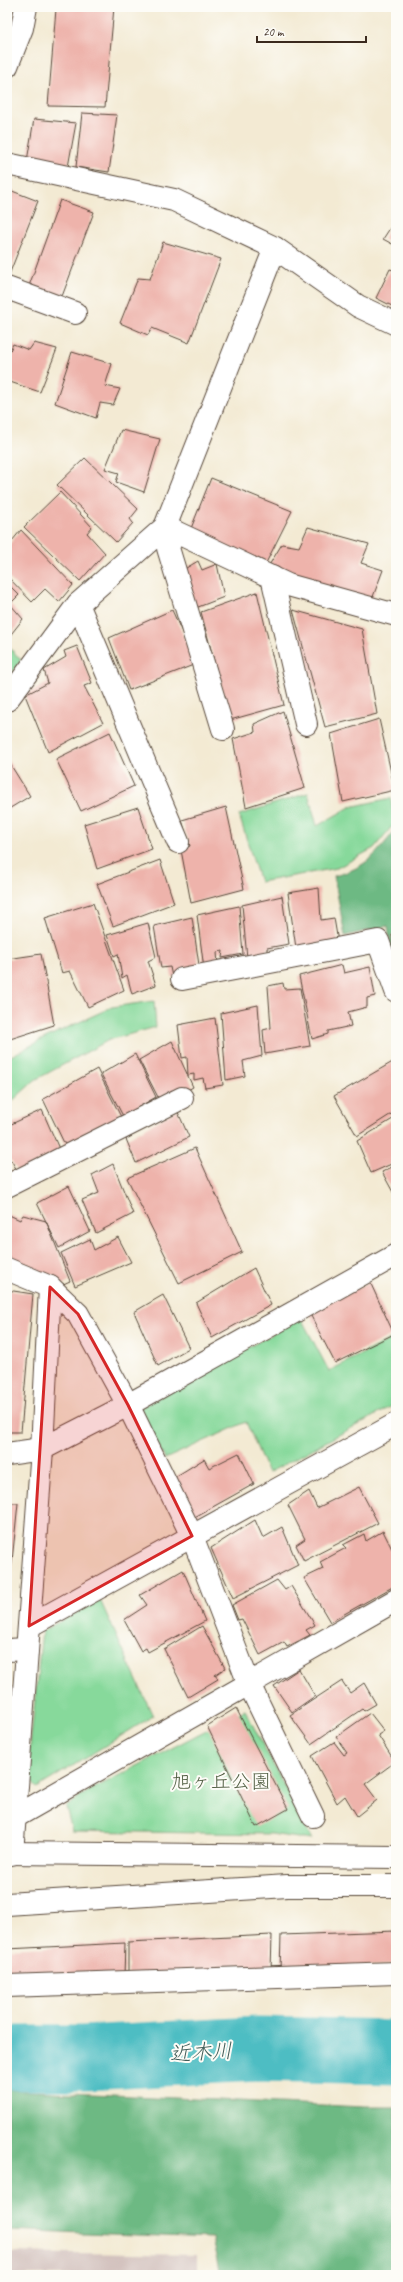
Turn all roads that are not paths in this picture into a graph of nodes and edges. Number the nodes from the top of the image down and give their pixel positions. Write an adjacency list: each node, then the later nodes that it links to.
1 (26, 7): 2 (street)
2 (7, 66)
3 (7, 164): 4 (street)
4 (275, 248): 7 (street); 8 (street)
5 (7, 288): 6 (street)
6 (75, 313)
7 (396, 324)
8 (170, 529): 9 (street); 10 (street); 14 (street)
9 (272, 577): 11 (street); 13 (street)
10 (78, 604): 12 (street); 15 (street)
11 (396, 615)
12 (7, 700)
13 (306, 724)
14 (222, 729)
15 (178, 842)
16 (182, 979): 17 (street)
17 (396, 991)
18 (182, 1098): 19 (street)
19 (7, 1186)
20 (396, 1255): 23 (street)
21 (7, 1269): 22 (street)
22 (50, 1287): 23 (street); 25 (street)
23 (128, 1405): 25 (street); 27 (street)
24 (396, 1424): 27 (street)
25 (42, 1449): 26 (street); 29 (street)
26 (7, 1454)
27 (192, 1536): 29 (street); 31 (street)
28 (396, 1600): 31 (street)
29 (29, 1626): 30 (street)
30 (17, 1650): 33 (street)
31 (248, 1684): 32 (street); 33 (street)
32 (313, 1816)
33 (15, 1817): 34 (street)
34 (9, 1854): 35 (street)
35 (396, 1857)
36 (396, 1886): 37 (street)
37 (7, 1904)
38 (396, 1973): 39 (street)
39 (7, 1986)

